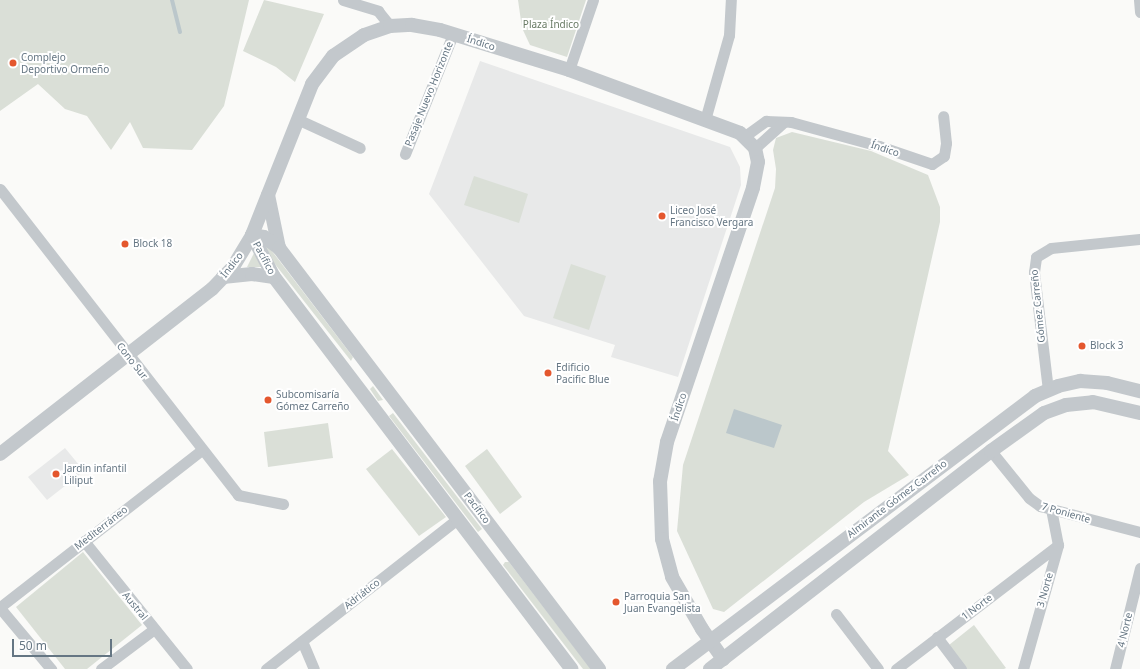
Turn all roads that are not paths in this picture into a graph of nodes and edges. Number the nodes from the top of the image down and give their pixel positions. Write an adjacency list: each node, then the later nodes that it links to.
1 (343, 0): 6 (street)
2 (593, 0): 8 (street)
3 (731, 0): 11 (street)
4 (1139, 0): 5 (street)
5 (1140, 12)
6 (390, 26): 7 (street, Índico); 10 (street, Índico)
7 (454, 34): 8 (street, Índico); 16 (street, Pasaje Nuevo Horizonte)
8 (569, 70): 11 (street, Índico)
9 (943, 116): 12 (street, Índico)
10 (297, 119): 14 (street); 18 (street, Índico)
11 (705, 120): 13 (street, Índico)
12 (784, 122): 13 (street, Índico); 15 (street)
13 (745, 136): 15 (street, Índico)
14 (360, 148)
15 (755, 148): 43 (street, Índico)
16 (405, 154)
17 (0, 189): 24 (street, Cono Sur)
18 (268, 192): 19 (street, Índico); 21 (street)
19 (252, 234): 21 (street, Pacífico); 22 (street, Pacífico); 23 (street, Índico)
20 (1140, 239): 25 (street, Gómez Carreño)
21 (279, 248): 51 (street, Pacífico)
22 (274, 277): 23 (street); 33 (street, Pacífico)
23 (223, 278): 24 (street, Índico)
24 (128, 356): 28 (street, Cono Sur); 30 (street, Índico)
25 (1048, 390): 26 (street, Almirante Gómez Carreño); 43 (street, Almirante Gómez Carreño)
26 (1140, 392)
27 (1140, 413): 29 (street, Almirante Gómez Carreño)
28 (202, 450): 31 (street, Cono Sur); 35 (street, Mediterráneo)
29 (991, 451): 32 (street, 7 Poniente); 44 (street, Almirante Gómez Carreño)
30 (0, 454)
31 (283, 504)
32 (1051, 510): 34 (street, 7 Poniente); 36 (street, 3 Norte)
33 (457, 519): 42 (street, Adriático); 50 (street, Pacífico)
34 (1140, 532)
35 (84, 541): 38 (street, Mediterráneo); 40 (street, Austral)
36 (1058, 544): 41 (street, 1 Norte); 57 (street, 3 Norte)
37 (1140, 568): 58 (street, 4 Norte)
38 (0, 607): 45 (street)
39 (836, 614): 54 (street)
40 (154, 628): 46 (street); 47 (street, Austral)
41 (937, 638): 55 (street, 1 Norte); 56 (street)
42 (302, 641): 48 (street, Adriático); 49 (street)
43 (710, 641): 44 (street, Índico); 52 (street, Almirante Gómez Carreño)
44 (723, 659): 53 (street, Almirante Gómez Carreño)
45 (50, 669)
46 (101, 669)
47 (187, 669)
48 (266, 669)
49 (314, 669)
50 (572, 669)
51 (599, 669)
52 (673, 669)
53 (710, 669)
54 (878, 669)
55 (896, 669)
56 (961, 669)
57 (1023, 669)
58 (1115, 669)

